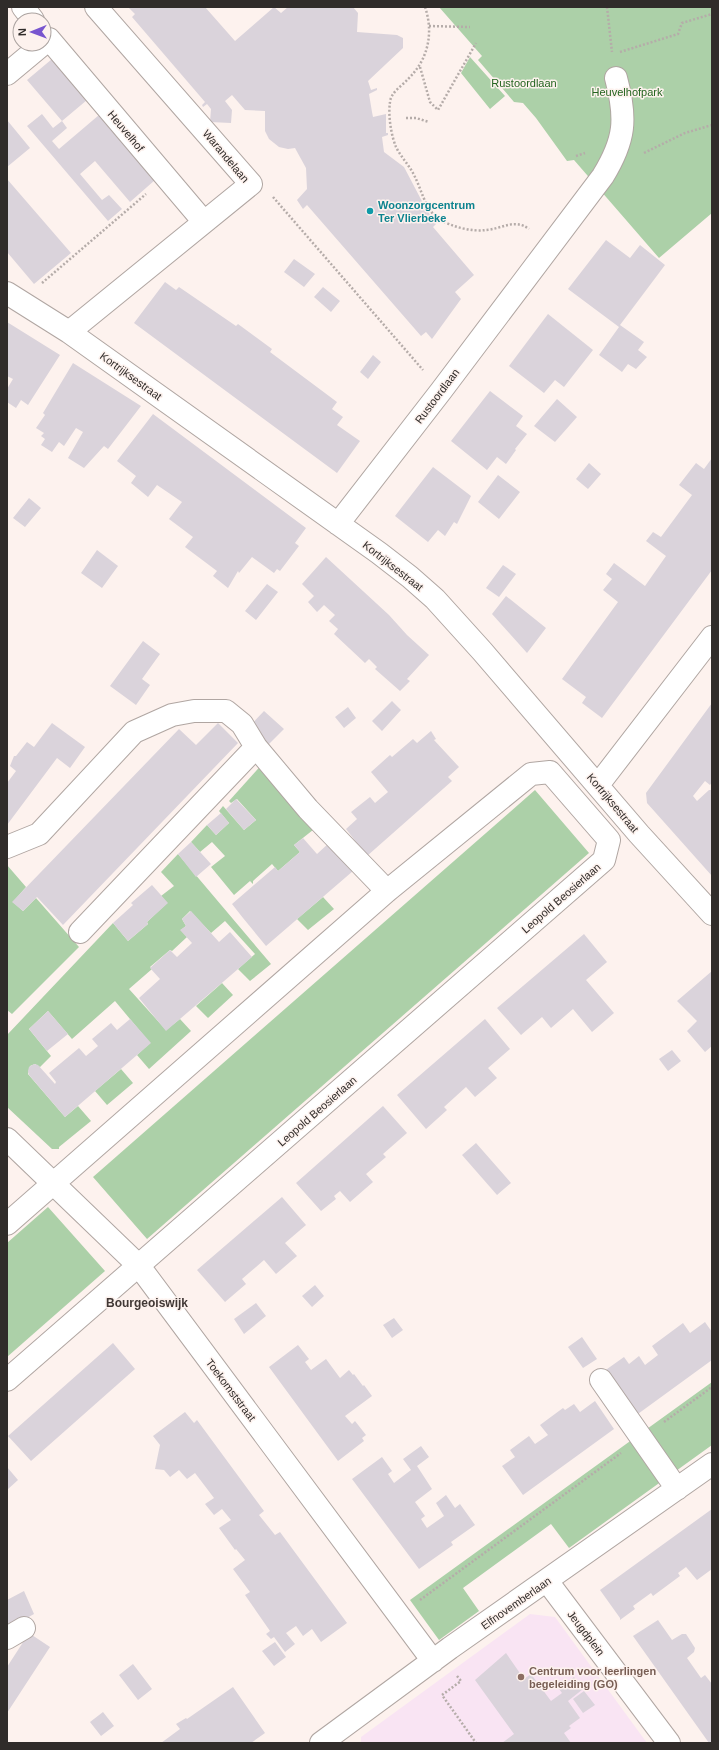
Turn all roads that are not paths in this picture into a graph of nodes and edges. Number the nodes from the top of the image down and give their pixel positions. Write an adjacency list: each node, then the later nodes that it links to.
1 (96, 7): 6 (street, Warandelaan)
2 (52, 48): 6 (street, Heuvelhof)
3 (32, 52): 4 (street, Heuvelhof)
4 (7, 74)
5 (616, 78): 9 (street, Rustoordlaan)
6 (204, 222): 8 (street, Warandelaan)
7 (14, 297): 8 (street, Kortrijksestraat)
8 (69, 332): 9 (street, Kortrijksestraat)
9 (338, 524): 12 (street, Kortrijksestraat)
10 (712, 637): 12 (street)
11 (256, 747): 13 (street); 14 (street); 16 (street)
12 (598, 785): 15 (street, Kortrijksestraat)
13 (7, 847)
14 (387, 891): 18 (street, Leopold Beosierlaan); 20 (street, Leopold Beosierlaan)
15 (712, 914)
16 (80, 932)
17 (7, 1140): 18 (street, Toekomststraat)
18 (53, 1184): 19 (street, Leopold Beosierlaan); 20 (street, Toekomststraat)
19 (7, 1224)
20 (139, 1266): 21 (street, Leopold Beosierlaan); 26 (street, Toekomststraat)
21 (7, 1380)
22 (602, 1380): 24 (street)
23 (712, 1464): 24 (street, Elfnovemberlaan)
24 (677, 1489): 25 (street, Elfnovemberlaan)
25 (547, 1581): 26 (street, Elfnovemberlaan); 28 (street, Jeugdplein)
26 (437, 1658): 27 (street, Elfnovemberlaan)
27 (327, 1741)
28 (669, 1743)

